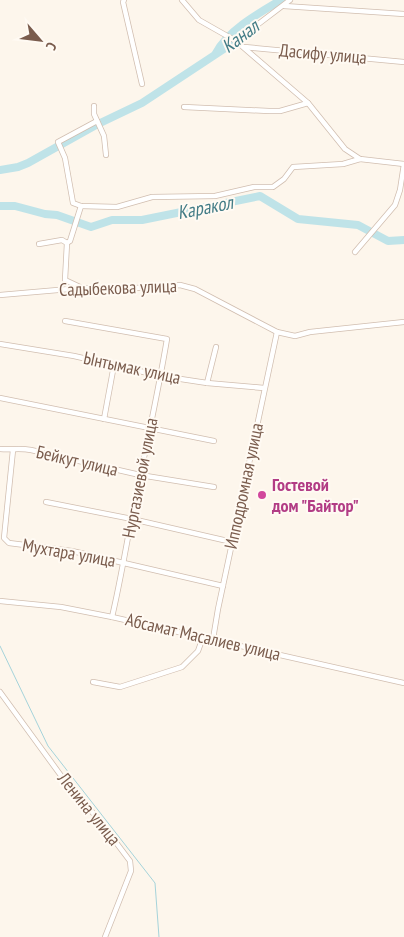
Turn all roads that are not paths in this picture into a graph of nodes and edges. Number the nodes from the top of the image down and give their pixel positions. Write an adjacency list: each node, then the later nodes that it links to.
1 (124, 0): 9 (street)
2 (182, 0): 6 (street)
3 (290, 0): 4 (street)
4 (284, 6): 5 (street); 6 (street)
5 (404, 14)
6 (236, 41): 7 (street)
7 (243, 47): 8 (street, Дасифу улица); 10 (street)
8 (404, 62)
9 (142, 84)
10 (308, 103): 12 (street); 15 (street)
11 (94, 106): 13 (street)
12 (184, 107)
13 (97, 121): 14 (street); 17 (street)
14 (106, 155)
15 (360, 159): 16 (street); 17 (street)
16 (404, 164): 20 (street)
17 (80, 206): 18 (street)
18 (67, 243): 19 (street); 21 (street)
19 (39, 244)
20 (355, 252)
21 (65, 280): 22 (street); 23 (street)
22 (81, 288): 23 (street, Садыбекова улица); 27 (street, Садыбекова улица)
23 (60, 289): 24 (street, Садыбекова улица)
24 (0, 295)
25 (65, 321): 31 (street, Нургазиевой улица)
26 (404, 322): 27 (street, Садыбекова улица)
27 (277, 332): 33 (street, Ипподромная улица)
28 (0, 344): 30 (street, Ынтымак улица)
29 (216, 347): 32 (street)
30 (114, 365): 31 (street, Ынтымак улица); 35 (street)
31 (161, 376): 32 (street, Ынтымак улица); 36 (street, Нургазиевой улица)
32 (208, 383): 33 (street, Ынтымак улица)
33 (264, 388): 44 (street, Ипподромная улица)
34 (0, 398): 35 (street)
35 (104, 419): 36 (street)
36 (150, 429): 37 (street); 40 (street, Нургазиевой улица)
37 (214, 441)
38 (0, 449): 39 (street, Бейкут улица)
39 (13, 450): 40 (street, Бейкут улица); 45 (street, Мухтара улица)
40 (140, 475): 41 (street, Бейкут улица); 43 (street, Нургазиевой улица)
41 (214, 487)
42 (46, 502): 43 (street)
43 (132, 519): 44 (street); 45 (street, Нургазиевой улица)
44 (232, 542): 46 (street, Ипподромная улица)
45 (123, 563): 46 (street, Мухтара улица); 48 (street, Нургазиевой улица)
46 (223, 586): 50 (street, Ипподромная улица)
47 (0, 601): 48 (street, Абсамат Масалиев улица)
48 (112, 617): 49 (street, Абсамат Масалиев улица)
49 (203, 637): 50 (street, Абсамат Масалиев улица); 51 (street)
50 (213, 639): 52 (street, Абсамат Масалиев улица)
51 (93, 682)
52 (404, 683)
53 (0, 692): 54 (street, Ленина улица)
54 (105, 937)

